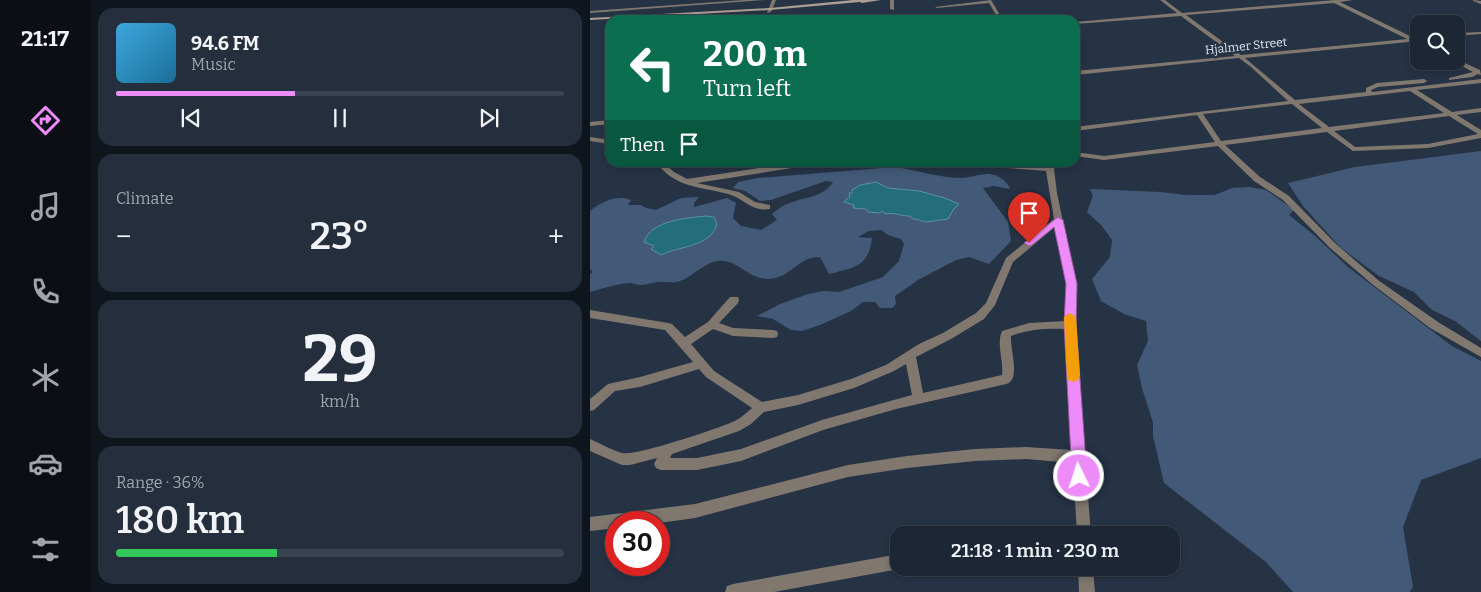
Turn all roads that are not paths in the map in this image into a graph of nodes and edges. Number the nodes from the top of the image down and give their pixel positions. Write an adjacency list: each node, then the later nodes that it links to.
1 (763, 0): 15 (street)
2 (774, 0): 14 (street)
3 (867, 0): 14 (main road)
4 (879, 0): 14 (main road)
5 (892, 0): 13 (street)
6 (1162, 0): 16 (street)
7 (1351, 0): 10 (street)
8 (1475, 0): 11 (street)
9 (989, 1): 12 (street); 18 (street)
10 (1334, 1): 16 (street); 24 (street)
11 (1481, 3)
12 (937, 7)
13 (892, 9)
14 (769, 10): 17 (main road)
15 (590, 12)
16 (1181, 14): 21 (street); 26 (street)
17 (658, 15)
18 (998, 15)
19 (605, 18): 20 (main road)
20 (590, 19)
21 (1080, 23)
22 (1481, 33): 23 (street)
23 (1465, 34)
24 (1410, 37)
25 (1410, 41): 26 (street, Hjalmer Street)
26 (1238, 57): 29 (street, Hjalmer Street); 35 (street)
27 (1465, 64): 28 (street)
28 (1480, 72): 30 (street)
29 (1080, 73)
30 (1429, 80): 32 (street); 34 (street)
31 (1481, 81): 32 (street)
32 (1423, 87): 33 (street)
33 (1411, 89): 34 (street); 38 (street)
34 (1369, 94): 35 (street)
35 (1293, 102): 37 (street); 42 (street)
36 (1481, 110): 38 (street)
37 (1199, 113): 41 (street); 46 (street)
38 (1450, 114): 42 (street); 43 (street)
39 (605, 122): 40 (street)
40 (590, 124)
41 (1080, 128)
42 (1326, 129): 43 (street); 46 (street)
43 (1481, 135)
44 (590, 140): 45 (street)
45 (605, 142)
46 (1220, 144): 47 (street); 60 (street)
47 (1080, 155)
48 (668, 167): 51 (street)
49 (784, 167): 51 (street)
50 (1052, 167): 53 (street)
51 (685, 182): 52 (street)
52 (767, 207)
53 (1058, 220): 56 (street); 61 (street)
54 (734, 300): 57 (street)
55 (590, 314): 59 (street)
56 (1070, 324): 63 (street); 68 (street)
57 (712, 325): 58 (street); 59 (street)
58 (773, 334)
59 (684, 343): 62 (street)
60 (1481, 353)
61 (910, 356): 63 (street); 65 (street)
62 (701, 364): 64 (street); 65 (street)
63 (919, 400): 67 (street)
64 (590, 406)
65 (761, 407): 67 (street)
66 (590, 445): 67 (street)
67 (667, 450)
68 (1078, 457): 69 (street); 70 (street)
69 (590, 524)
70 (1083, 526)
71 (890, 563): 73 (street)
72 (1086, 576): 74 (street)
73 (733, 592)
74 (1087, 592)

